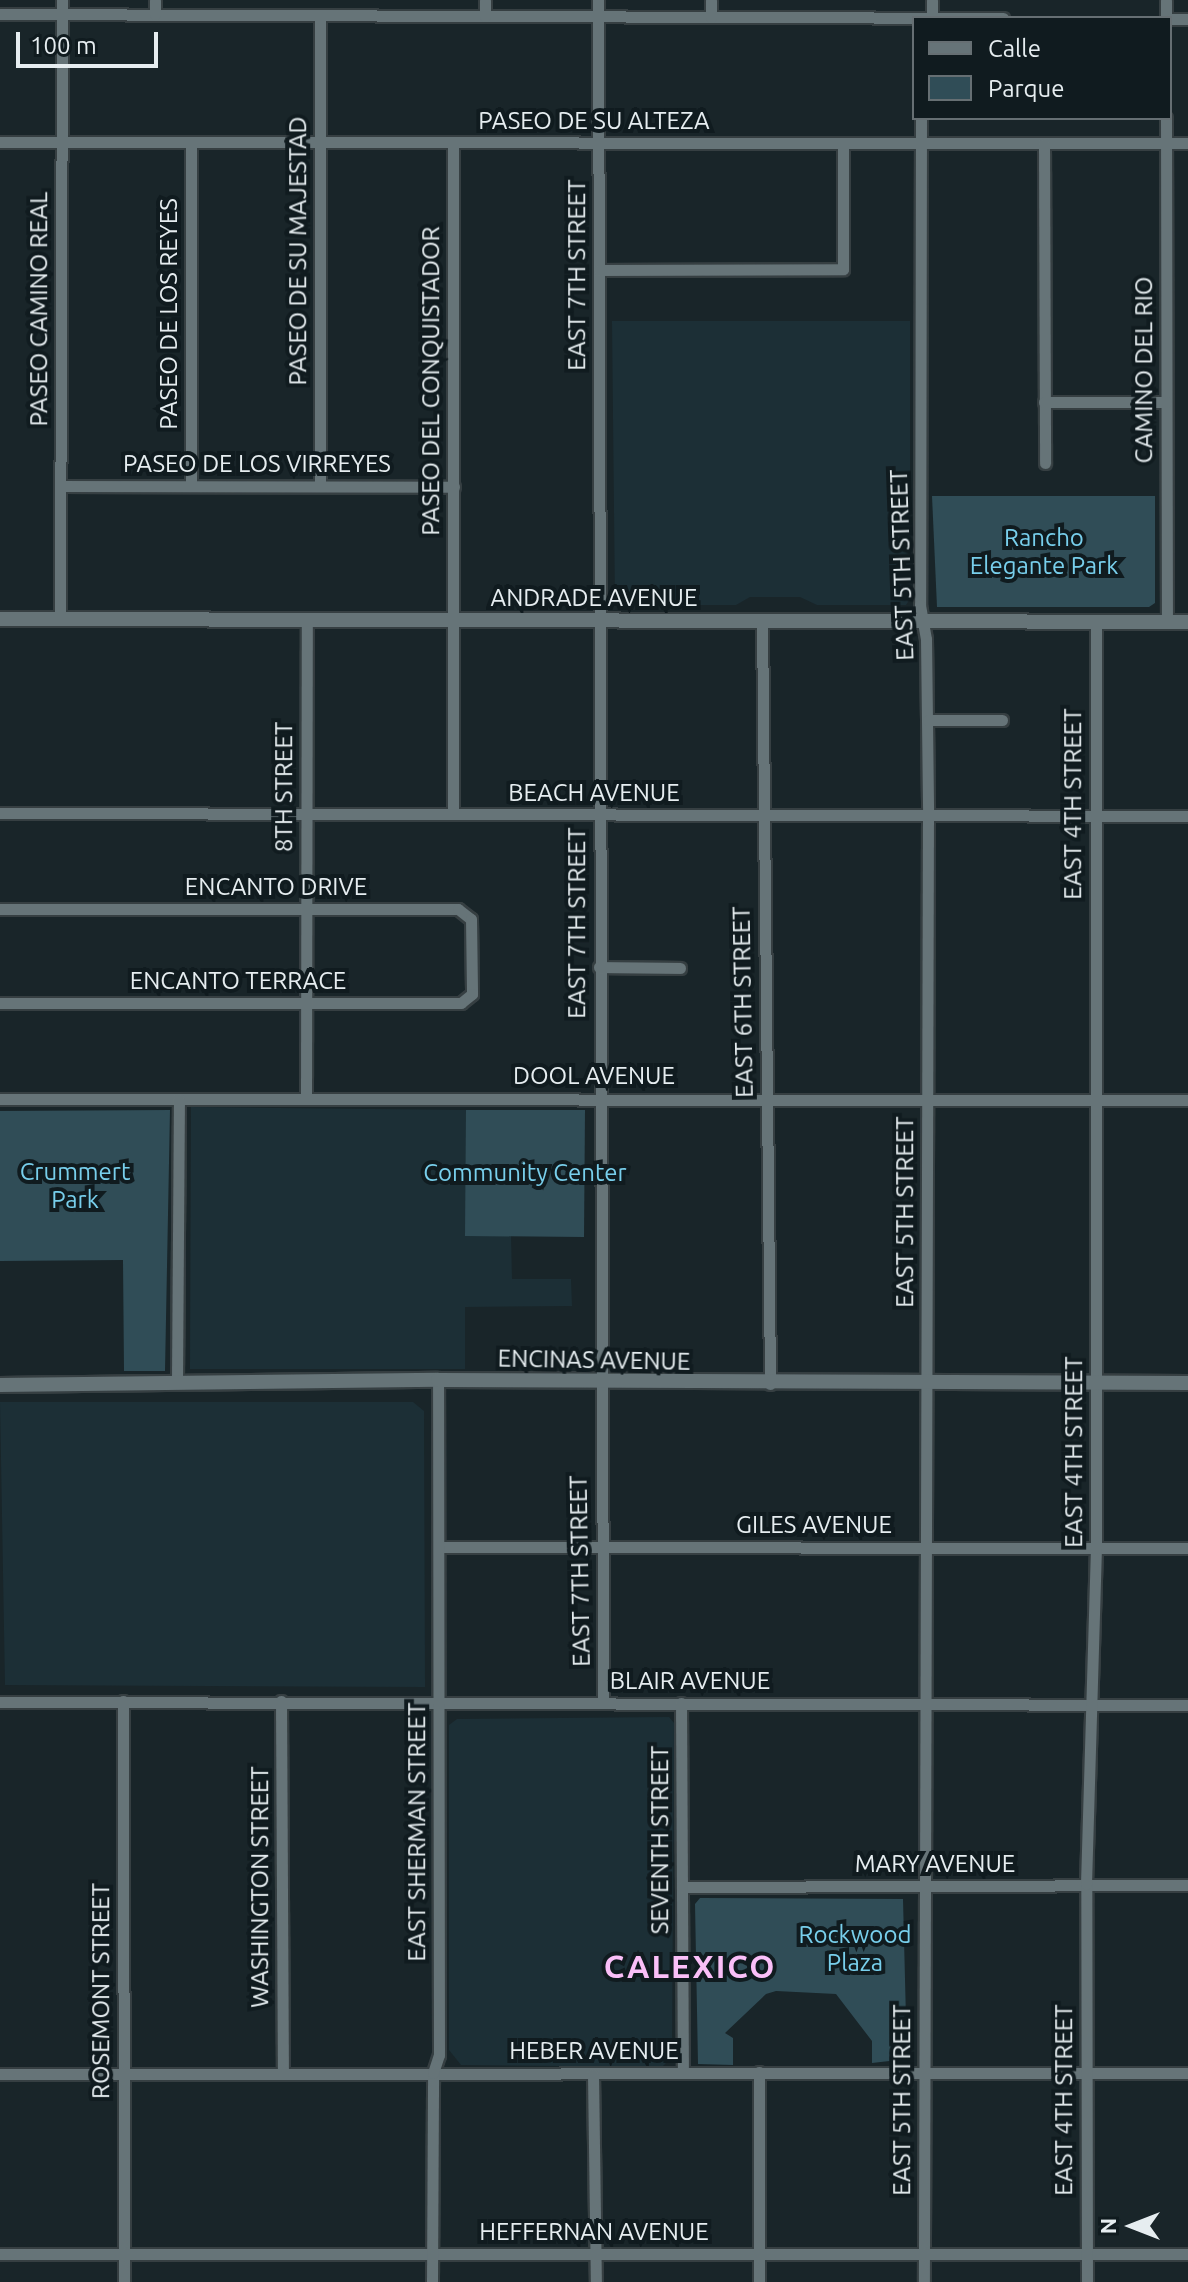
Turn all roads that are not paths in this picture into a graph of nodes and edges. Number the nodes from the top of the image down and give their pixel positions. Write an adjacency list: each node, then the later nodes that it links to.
1 (62, 0): 7 (street, PASEO CAMINO REAL)
2 (155, 0): 8 (street)
3 (485, 0): 10 (street)
4 (598, 0): 11 (street, EAST 7TH STREET)
5 (711, 0): 12 (street)
6 (0, 14): 7 (street)
7 (63, 14): 8 (street); 18 (street, PASEO CAMINO REAL)
8 (155, 14): 9 (street)
9 (320, 15): 10 (street); 19 (street, PASEO DE SU MAJESTAD)
10 (485, 16): 11 (street)
11 (598, 16): 12 (street); 21 (street, EAST 7TH STREET)
12 (711, 17): 13 (street)
13 (912, 18)
14 (921, 120): 23 (street, EAST 5TH STREET)
15 (1166, 120): 24 (street, CAMINO DEL RIO)
16 (0, 142): 18 (street, PASEO DE SU ALTEZA)
17 (191, 142): 18 (street, PASEO DE SU ALTEZA); 19 (street, PASEO DE SU ALTEZA); 32 (street, PASEO DE LOS REYES)
18 (62, 143): 31 (street, PASEO CAMINO REAL)
19 (320, 143): 20 (street, PASEO DE SU ALTEZA); 33 (street, PASEO DE SU MAJESTAD)
20 (453, 143): 21 (street, PASEO DE SU ALTEZA); 34 (street, PASEO DEL CONQUISTADOR)
21 (599, 143): 22 (street, PASEO DE SU ALTEZA); 27 (street, EAST 7TH STREET)
22 (843, 143): 23 (street, PASEO DE SU ALTEZA); 27 (street)
23 (920, 143): 26 (street, PASEO DE SU ALTEZA); 41 (street, EAST 5TH STREET)
24 (1166, 143): 25 (street, PASEO DE SU ALTEZA); 26 (street, PASEO DE SU ALTEZA); 29 (street, CAMINO DEL RIO)
25 (1188, 143)
26 (1044, 144): 28 (street)
27 (599, 270): 40 (street, EAST 7TH STREET)
28 (1044, 402): 29 (street); 30 (street)
29 (1166, 402): 43 (street, CAMINO DEL RIO)
30 (1045, 463)
31 (60, 486): 32 (street, PASEO DE LOS VIRREYES); 36 (street, PASEO CAMINO REAL)
32 (191, 486): 33 (street, PASEO DE LOS VIRREYES)
33 (320, 486): 34 (street, PASEO DE LOS VIRREYES)
34 (454, 487): 39 (street, PASEO DEL CONQUISTADOR)
35 (0, 619): 36 (street, ANDRADE AVENUE)
36 (60, 619): 38 (street, ANDRADE AVENUE)
37 (762, 619): 40 (street, ANDRADE AVENUE); 41 (street, ANDRADE AVENUE); 50 (street, EAST 6TH STREET)
38 (307, 620): 39 (street, ANDRADE AVENUE); 48 (street, 8TH STREET)
39 (453, 620): 40 (street, ANDRADE AVENUE); 49 (street)
40 (599, 621): 52 (street, EAST 7TH STREET)
41 (923, 621): 42 (street, ANDRADE AVENUE); 45 (street, EAST 5TH STREET)
42 (1096, 622): 43 (street, ANDRADE AVENUE); 53 (street, EAST 4TH STREET)
43 (1167, 622): 44 (street, ANDRADE AVENUE)
44 (1188, 622)
45 (928, 720): 46 (street); 51 (street, EAST 5TH STREET)
46 (1002, 720)
47 (0, 813): 48 (street, BEACH AVENUE)
48 (306, 814): 49 (street, BEACH AVENUE); 56 (street, 8TH STREET)
49 (453, 814): 52 (street, BEACH AVENUE)
50 (762, 815): 51 (street, BEACH AVENUE); 52 (street, BEACH AVENUE); 66 (street, EAST 6TH STREET)
51 (928, 815): 53 (street, BEACH AVENUE); 67 (street, EAST 5TH STREET)
52 (599, 816): 57 (street, EAST 7TH STREET)
53 (1096, 816): 54 (street, BEACH AVENUE); 68 (street, EAST 4TH STREET)
54 (1188, 816)
55 (0, 909): 56 (street, ENCANTO DRIVE)
56 (306, 910): 59 (street, ENCANTO DRIVE); 61 (street, 8TH STREET)
57 (599, 967): 58 (street); 63 (street, EAST 7TH STREET)
58 (680, 968)
59 (472, 994): 61 (street, ENCANTO TERRACE)
60 (0, 1003): 61 (street, ENCANTO TERRACE)
61 (306, 1003): 62 (street, 8TH STREET)
62 (306, 1098): 63 (street, DOOL AVENUE); 65 (street, DOOL AVENUE)
63 (599, 1098): 66 (street, DOOL AVENUE); 72 (street, EAST 7TH STREET)
64 (0, 1099): 65 (street, DOOL AVENUE)
65 (179, 1099): 70 (street)
66 (766, 1099): 67 (street, DOOL AVENUE); 75 (street, EAST 6TH STREET)
67 (927, 1099): 68 (street, DOOL AVENUE); 73 (street, EAST 5TH STREET)
68 (1095, 1099): 69 (street, DOOL AVENUE); 76 (street, EAST 4TH STREET)
69 (1188, 1100)
70 (177, 1380): 71 (street, ENCINAS AVENUE); 77 (street, ENCINAS AVENUE)
71 (438, 1380): 72 (street, ENCINAS AVENUE); 79 (street, EAST SHERMAN STREET)
72 (600, 1382): 75 (street, ENCINAS AVENUE); 78 (street, EAST 7TH STREET)
73 (927, 1383): 75 (street, ENCINAS AVENUE); 76 (street, ENCINAS AVENUE); 80 (street, EAST 5TH STREET)
74 (1188, 1383): 76 (street, ENCINAS AVENUE)
75 (770, 1384)
76 (1096, 1384): 81 (street, EAST 4TH STREET)
77 (0, 1385)
78 (601, 1546): 79 (street, GILES AVENUE); 80 (street, GILES AVENUE); 86 (street, EAST 7TH STREET)
79 (439, 1547): 88 (street, EAST SHERMAN STREET)
80 (926, 1547): 81 (street, GILES AVENUE); 89 (street, EAST 5TH STREET)
81 (1096, 1548): 82 (street, GILES AVENUE); 90 (street, EAST 4TH STREET)
82 (1188, 1548)
83 (123, 1701): 84 (street, BLAIR AVENUE); 85 (street, BLAIR AVENUE); 105 (street, ROSEMONT STREET)
84 (281, 1701): 88 (street, BLAIR AVENUE); 103 (street, WASHINGTON STREET)
85 (0, 1702)
86 (603, 1703): 87 (street, BLAIR AVENUE); 88 (street, BLAIR AVENUE)
87 (681, 1703): 89 (street, BLAIR AVENUE); 95 (street, SEVENTH STREET)
88 (439, 1704): 100 (street, EAST SHERMAN STREET)
89 (927, 1705): 90 (street, BLAIR AVENUE); 94 (street, EAST 5TH STREET)
90 (1095, 1705): 91 (street, BLAIR AVENUE); 92 (street, EAST 4TH STREET)
91 (1188, 1705)
92 (1086, 1884): 93 (street, MARY AVENUE); 94 (street, MARY AVENUE); 99 (street, EAST 4TH STREET)
93 (1188, 1885)
94 (924, 1886): 95 (street, MARY AVENUE); 98 (street, EAST 5TH STREET)
95 (682, 1887): 96 (street, SEVENTH STREET)
96 (683, 2072): 97 (street, HEBER AVENUE); 104 (street, HEBER AVENUE)
97 (759, 2072): 98 (street, HEBER AVENUE); 106 (street)
98 (923, 2072): 99 (street, HEBER AVENUE); 113 (street, EAST 5TH STREET)
99 (1085, 2072): 101 (street, HEBER AVENUE); 108 (street, EAST 4TH STREET)
100 (433, 2073): 103 (street, HEBER AVENUE); 104 (street, HEBER AVENUE); 111 (street, EAST SHERMAN STREET)
101 (1188, 2073)
102 (0, 2074): 105 (street, HEBER AVENUE)
103 (283, 2074): 105 (street, HEBER AVENUE)
104 (593, 2074): 112 (street)
105 (123, 2075): 110 (street, ROSEMONT STREET)
106 (759, 2253): 112 (street, HEFFERNAN AVENUE); 113 (street, HEFFERNAN AVENUE); 117 (street)
107 (0, 2254): 110 (street, HEFFERNAN AVENUE)
108 (1087, 2254): 109 (street, HEFFERNAN AVENUE); 113 (street, HEFFERNAN AVENUE); 119 (street, EAST 4TH STREET)
109 (1188, 2254)
110 (124, 2255): 111 (street, HEFFERNAN AVENUE); 114 (street, ROSEMONT STREET)
111 (432, 2255): 112 (street, HEFFERNAN AVENUE); 115 (street, EAST SHERMAN STREET)
112 (597, 2255): 116 (street)
113 (924, 2255): 118 (street, EAST 5TH STREET)
114 (124, 2282)
115 (432, 2282)
116 (596, 2282)
117 (759, 2282)
118 (924, 2282)
119 (1087, 2282)

